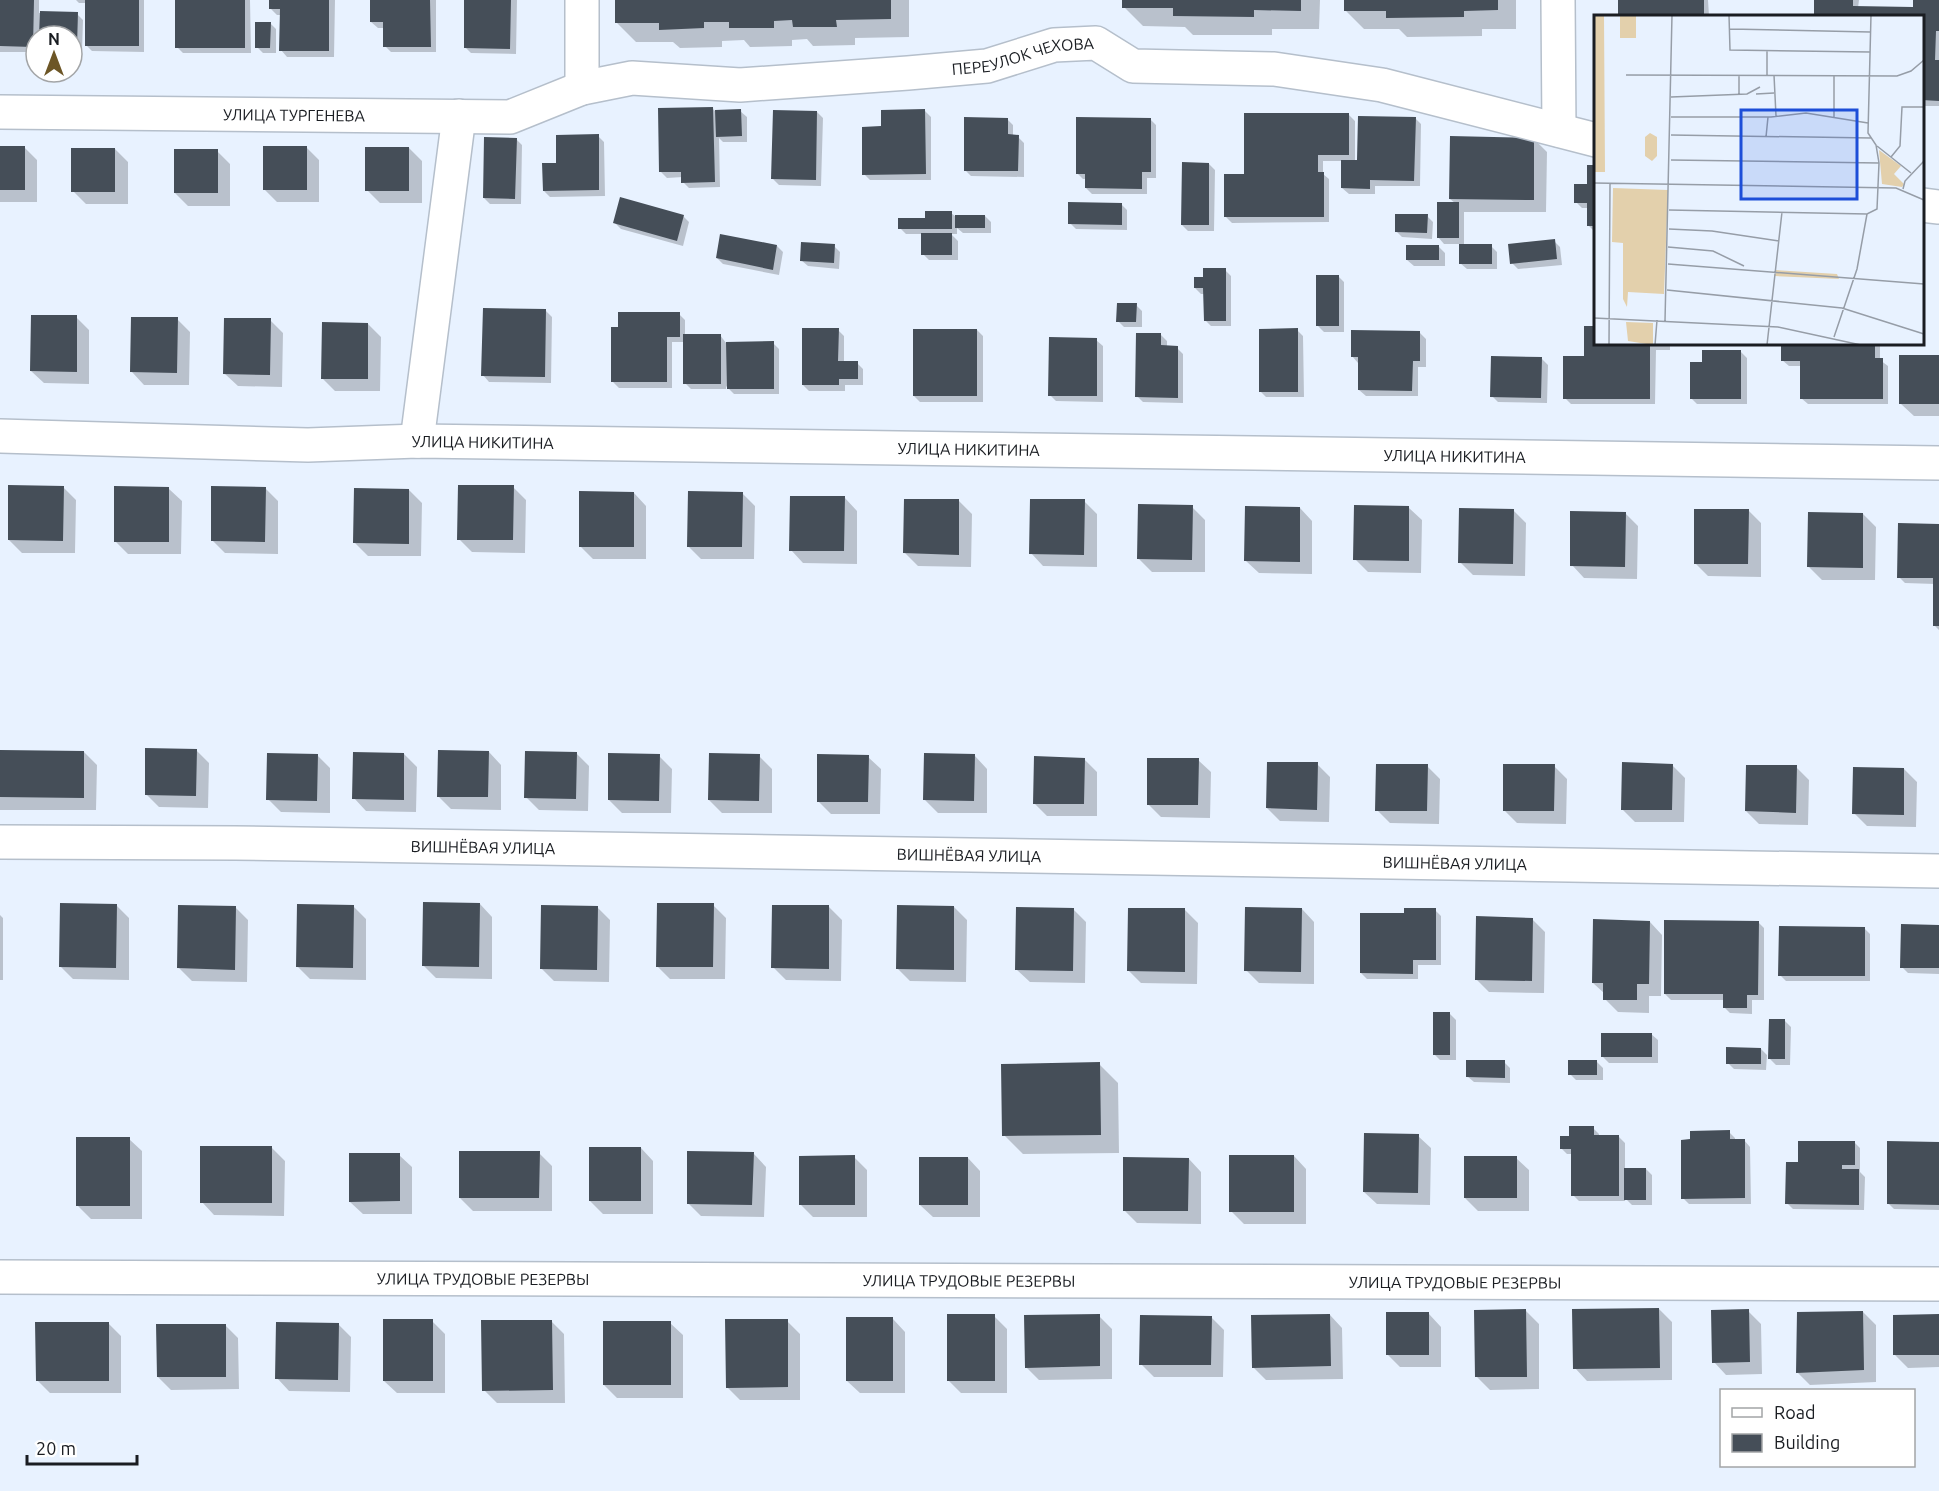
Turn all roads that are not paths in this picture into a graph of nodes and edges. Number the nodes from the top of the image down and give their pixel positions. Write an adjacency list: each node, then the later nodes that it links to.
1 (582, 0): 3 (street)
2 (1558, 0): 6 (street)
3 (582, 88): 5 (street, УЛИЦА ТУРГЕНЕВА); 6 (street, ПЕРЕУЛОК ЧЕХОВА)
4 (0, 112): 5 (street, УЛИЦА ТУРГЕНЕВА)
5 (459, 116): 11 (street)
6 (1559, 130): 7 (street, ПЕРЕУЛОК ЧЕХОВА)
7 (1594, 139)
8 (1924, 205): 9 (street)
9 (1939, 207)
10 (0, 436): 11 (street, УЛИЦА НИКИТИНА)
11 (417, 441): 12 (street, УЛИЦА НИКИТИНА)
12 (1939, 464)
13 (0, 842): 14 (street, ВИШНЁВАЯ УЛИЦА)
14 (1939, 871)
15 (0, 1277): 16 (street, УЛИЦА ТРУДОВЫЕ РЕЗЕРВЫ)
16 (1939, 1284)

